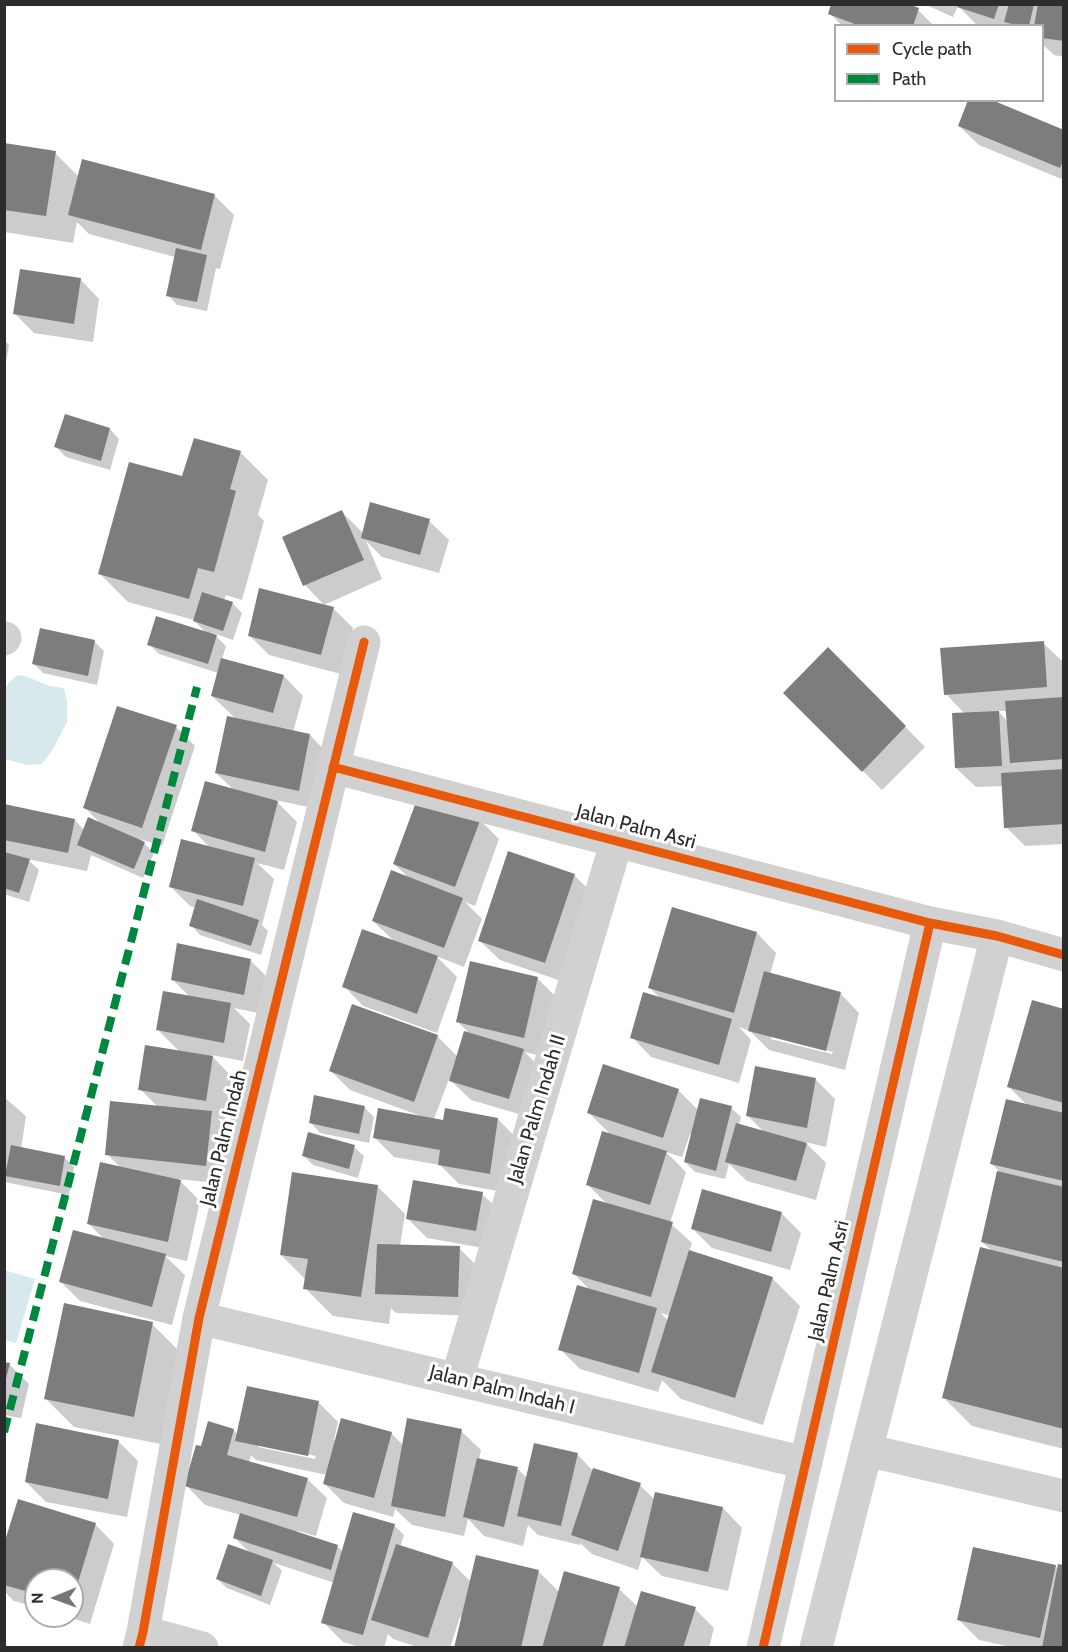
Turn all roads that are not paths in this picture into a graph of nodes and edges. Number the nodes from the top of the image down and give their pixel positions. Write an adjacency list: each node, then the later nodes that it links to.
1 (364, 642): 2 (street, Jalan Palm Indah)
2 (333, 767): 3 (street, Jalan Palm Asri); 7 (street, Jalan Palm Indah)
3 (617, 840): 4 (street, Jalan Palm Asri); 8 (street, Jalan Palm Indah II)
4 (930, 923): 5 (street, Jalan Palm Asri); 10 (street, Jalan Palm Asri)
5 (997, 936): 6 (street, Jalan Palm Asri); 9 (street)
6 (1064, 955)
7 (199, 1318): 8 (street, Jalan Palm Indah I); 12 (street, Jalan Palm Indah)
8 (458, 1379): 10 (street, Jalan Palm Indah I)
9 (866, 1450): 11 (street); 15 (street)
10 (806, 1463): 14 (street, Jalan Palm Asri)
11 (1064, 1496)
12 (141, 1640): 13 (street)
13 (202, 1647)
14 (763, 1647)
15 (816, 1647)

